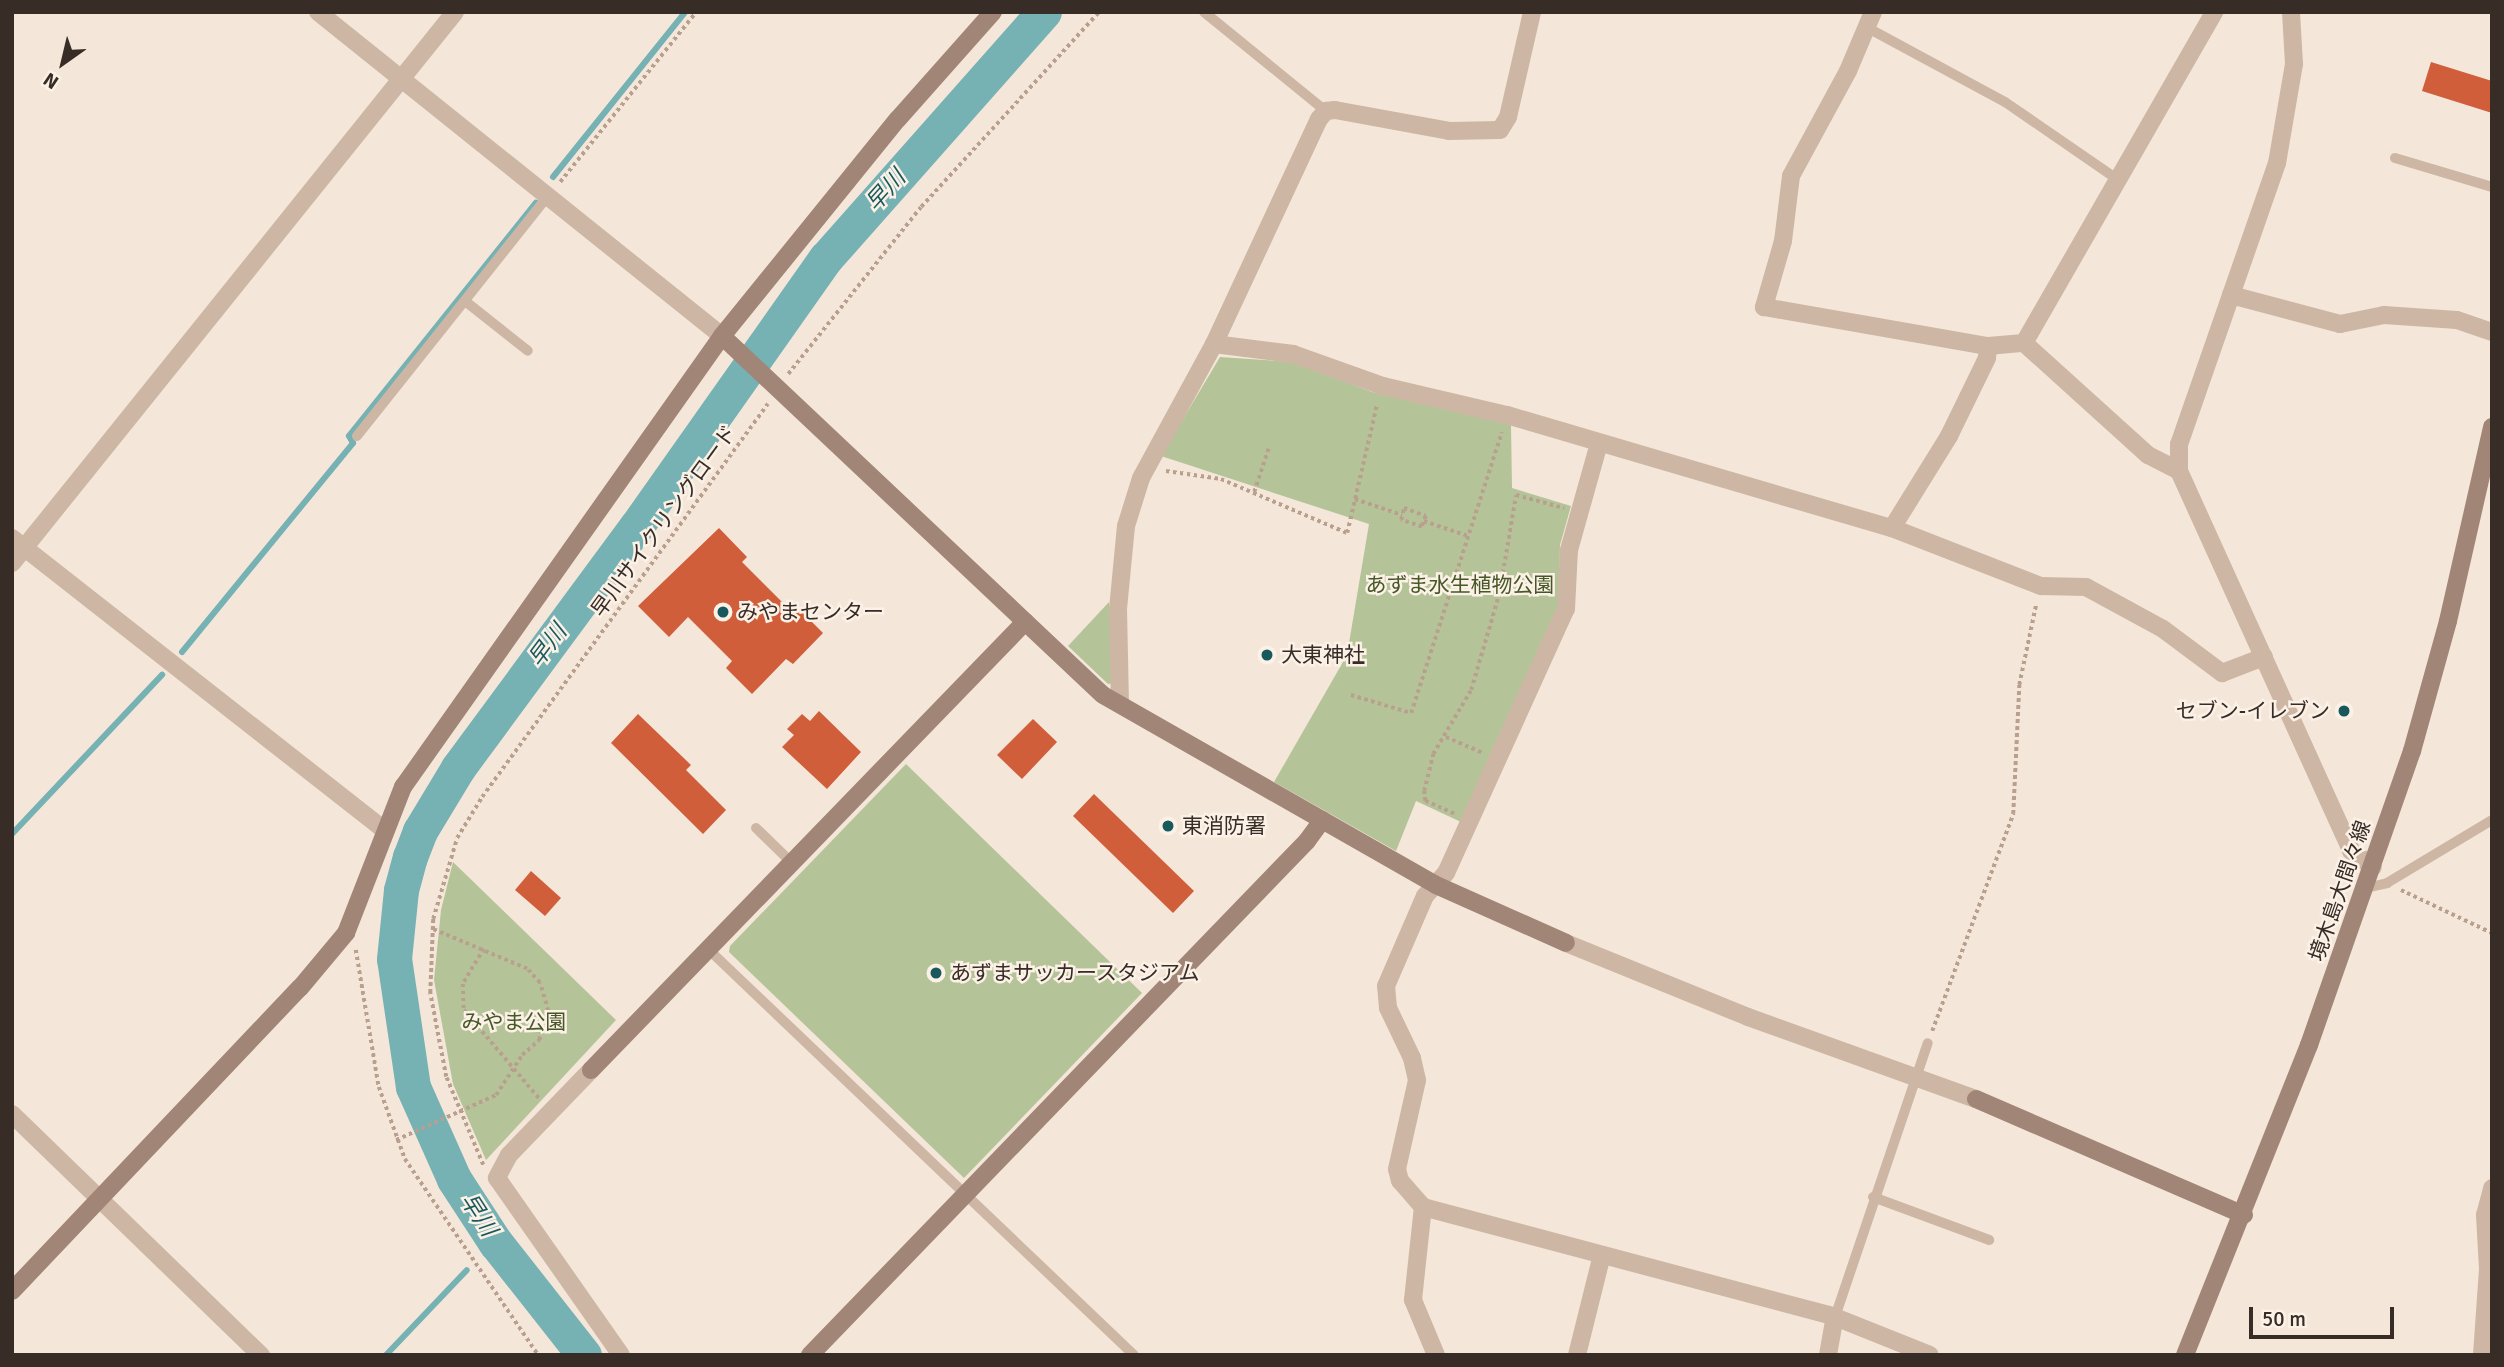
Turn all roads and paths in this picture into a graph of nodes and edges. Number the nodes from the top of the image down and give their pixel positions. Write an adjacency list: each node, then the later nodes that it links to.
1 (318, 12): 11 (street)
2 (455, 12): 11 (street)
3 (696, 12): 16 (path)
4 (993, 12): 20 (street)
5 (1099, 12): 25 (path, 早川サイクリングロード)
6 (1204, 12): 12 (lane)
7 (1532, 12): 12 (street)
8 (2214, 12): 14 (street)
9 (2291, 12): 17 (street)
10 (1871, 20): 14 (lane); 23 (street)
11 (404, 77): 16 (street); 41 (street)
12 (1326, 111): 22 (street)
13 (2395, 158): 15 (lane)
14 (2117, 179): 21 (street)
15 (2492, 187)
16 (550, 195): 18 (lane); 20 (street)
17 (2231, 295): 19 (street); 33 (street)
18 (464, 301): 24 (lane); 29 (lane)
19 (2492, 332)
20 (726, 340): 25 (street); 54 (street)
21 (2024, 342): 23 (street); 33 (street)
22 (1214, 345): 27 (street); 32 (street)
23 (1988, 346): 39 (street)
24 (528, 351)
25 (777, 386): 44 (street); 60 (path, 早川サイクリングロード)
26 (1378, 398): 35 (path)
27 (1507, 415): 30 (street); 40 (path)
28 (2492, 427): 56 (street, 境木島大間々線)
29 (357, 436)
30 (1600, 443): 39 (street); 58 (street)
31 (1269, 447): 34 (path)
32 (1153, 458): 34 (path); 47 (street)
33 (2179, 471): 45 (street)
34 (1254, 492): 35 (path)
35 (1355, 499): 36 (path)
36 (1402, 515): 38 (path); 38 (path)
37 (1562, 520): 48 (path)
38 (1424, 521): 40 (path)
39 (1892, 528): 43 (street)
40 (1468, 536): 46 (path)
41 (19, 543): 42 (street); 54 (street)
42 (12, 563)
43 (2041, 586): 45 (street); 65 (path)
44 (1025, 621): 47 (street); 55 (street)
45 (2264, 657): 56 (street)
46 (1351, 695)
47 (1120, 704): 51 (street)
48 (1446, 737): 49 (path); 50 (path)
49 (1482, 767)
50 (1459, 816)
51 (1322, 820): 58 (street); 74 (street)
52 (2492, 820): 57 (lane)
53 (756, 828): 55 (lane)
54 (383, 829): 76 (street)
55 (791, 862): 62 (street)
56 (2373, 867): 59 (street, 境木島大間々線)
57 (2387, 883): 59 (lane); 61 (path)
58 (1436, 885): 67 (street); 77 (street)
59 (2366, 888): 78 (street, 境木島大間々線)
60 (432, 929): 63 (path); 70 (path, 早川サイクリングロード)
61 (2492, 933)
62 (707, 948): 74 (lane); 85 (street)
63 (484, 949): 66 (path); 66 (path)
64 (357, 950): 71 (path)
65 (1928, 1043): 67 (lane)
66 (515, 1069): 68 (path); 70 (path)
67 (1917, 1078): 75 (lane); 78 (street)
68 (545, 1104)
69 (12, 1114): 76 (street)
70 (456, 1114): 71 (path); 72 (path, 早川サイクリングロード)
71 (396, 1140): 84 (path)
72 (483, 1166)
73 (2492, 1188): 93 (street)
74 (968, 1195): 86 (street); 87 (lane)
75 (1873, 1197): 79 (lane); 82 (lane)
76 (101, 1200): 81 (street); 83 (street)
77 (1423, 1207): 80 (street); 88 (street)
78 (2244, 1214): 92 (street, 境木島大間々線)
79 (1989, 1240)
80 (1602, 1255): 82 (street); 89 (street)
81 (12, 1291)
82 (1835, 1317): 90 (street); 91 (street)
83 (261, 1355)
84 (538, 1355)
85 (621, 1355)
86 (810, 1355)
87 (1134, 1355)
88 (1436, 1355)
89 (1577, 1355)
90 (1828, 1355)
91 (1930, 1355)
92 (2185, 1355)
93 (2482, 1355)

